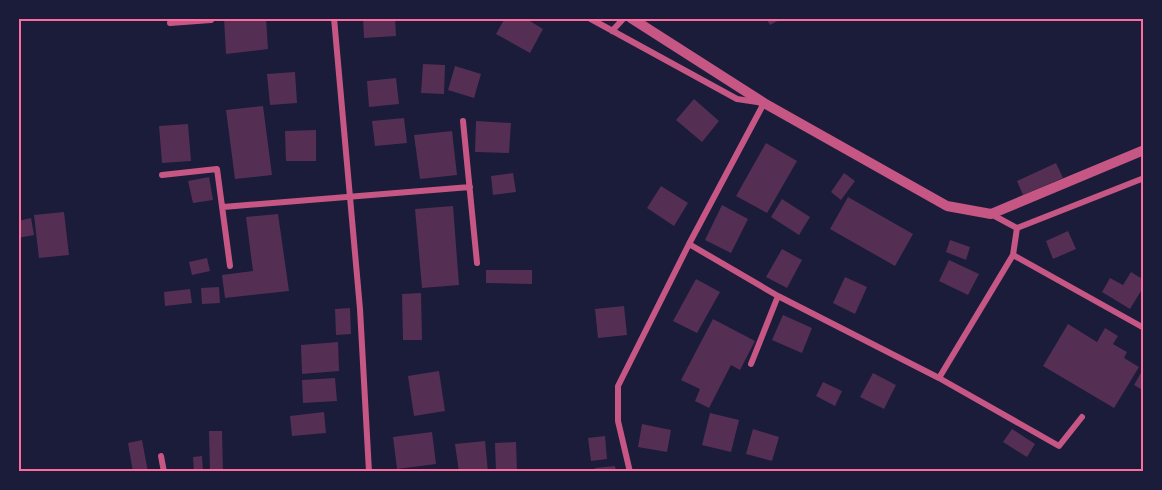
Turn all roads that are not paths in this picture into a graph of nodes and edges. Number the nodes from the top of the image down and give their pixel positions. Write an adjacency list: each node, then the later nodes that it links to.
1 (211, 18): 6 (street)
2 (334, 18): 14 (street)
3 (589, 18): 7 (street)
4 (624, 18): 7 (street)
5 (631, 18): 8 (street)
6 (170, 23)
7 (612, 30): 8 (street)
8 (764, 103): 16 (street); 18 (street)
9 (463, 121): 13 (street)
10 (1144, 150): 16 (street)
11 (162, 175): 15 (street)
12 (1144, 178): 17 (street)
13 (470, 187): 14 (street); 20 (street)
14 (350, 197): 15 (street); 29 (street)
15 (223, 207): 21 (street)
16 (992, 214): 17 (street)
17 (1017, 228): 19 (street)
18 (689, 244): 22 (street); 30 (street)
19 (1013, 255): 23 (street); 25 (street)
20 (477, 263)
21 (230, 266)
22 (778, 296): 24 (street); 25 (street)
23 (1144, 328)
24 (751, 364)
25 (939, 378): 26 (street)
26 (1082, 417)
27 (161, 456): 28 (street)
28 (164, 472)
29 (369, 472)
30 (630, 472)

